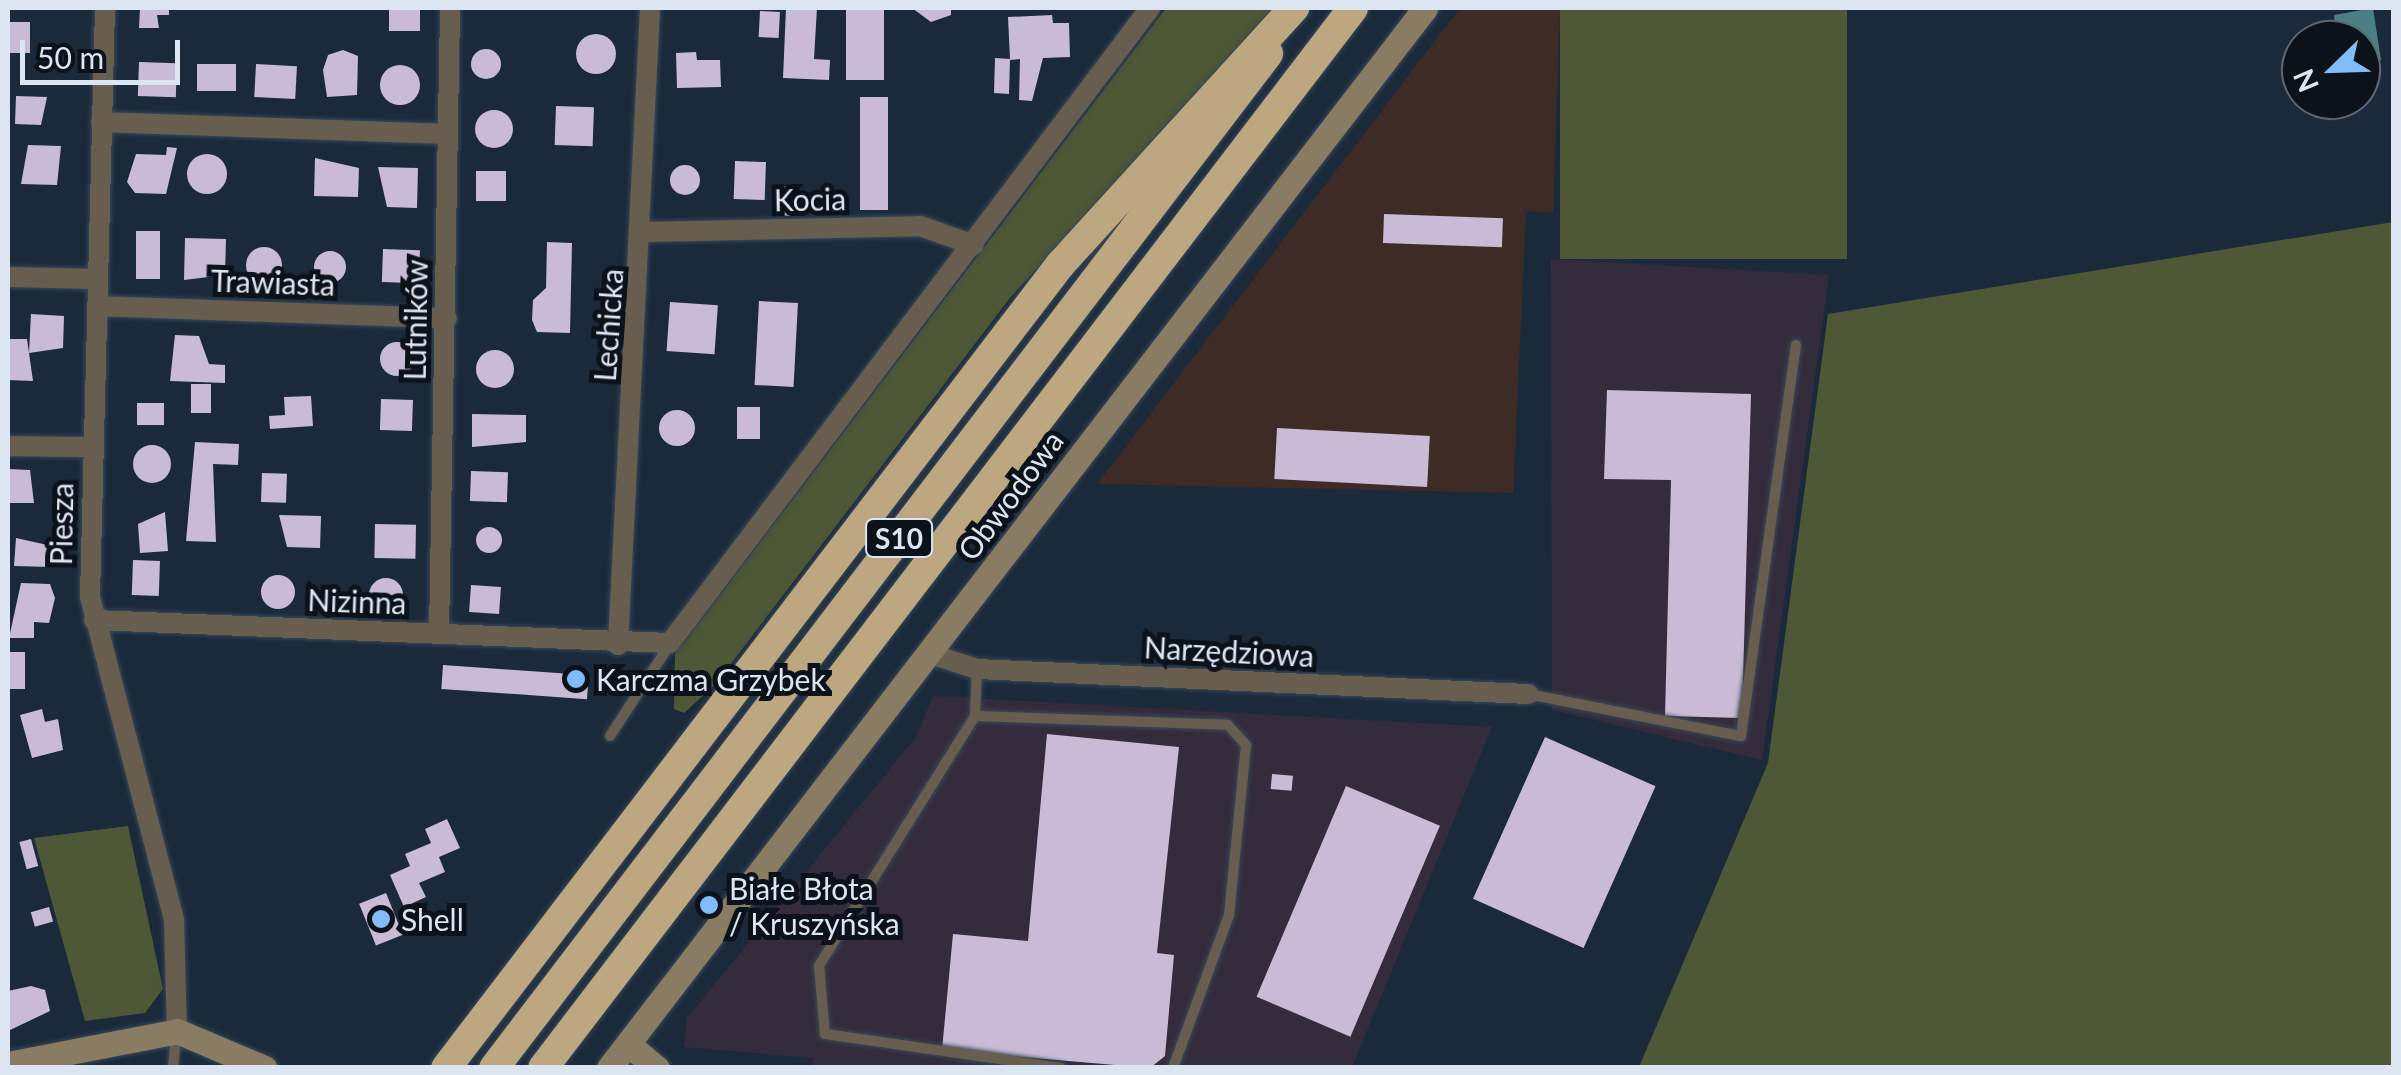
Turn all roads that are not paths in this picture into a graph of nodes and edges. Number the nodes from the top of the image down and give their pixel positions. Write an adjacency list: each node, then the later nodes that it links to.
1 (105, 8): 9 (street, Piesza)
2 (450, 8): 10 (street, Lutników)
3 (650, 8): 11 (street, Lechicka)
4 (1150, 8): 12 (street)
5 (1294, 8): 34 (highway)
6 (1302, 8): 35 (highway, S10)
7 (1353, 8): 36 (highway, S10)
8 (1426, 8): 24 (street, Obwodowa)
9 (101, 122): 10 (street); 14 (street, Piesza)
10 (445, 134): 16 (street, Lutników)
11 (644, 232): 12 (street, Kocia); 23 (street, Lechicka)
12 (974, 246): 22 (street)
13 (8, 276): 14 (street)
14 (98, 279): 15 (street, Piesza)
15 (98, 306): 16 (street, Trawiasta); 19 (street, Piesza)
16 (446, 318): 21 (street, Lutników)
17 (1796, 345): 26 (lane)
18 (8, 446): 19 (street)
19 (93, 447): 20 (street, Piesza)
20 (94, 620): 21 (street, Nizinna); 29 (street, Piesza)
21 (439, 634): 23 (street, Nizinna)
22 (670, 643): 23 (street, Nizinna); 28 (lane)
23 (618, 645)
24 (931, 654): 25 (street, Narzędziowa); 30 (street, Obwodowa)
25 (977, 670): 26 (street, Narzędziowa); 27 (lane)
26 (1528, 694)
27 (975, 716): 39 (lane); 40 (lane)
28 (610, 736)
29 (176, 1031): 31 (street); 32 (lane); 33 (street)
30 (628, 1044): 37 (street, Obwodowa); 38 (street)
31 (8, 1064)
32 (173, 1068)
33 (264, 1068)
34 (446, 1068)
35 (494, 1068)
36 (542, 1068)
37 (609, 1068)
38 (657, 1068)
39 (1061, 1068)
40 (1173, 1068)

